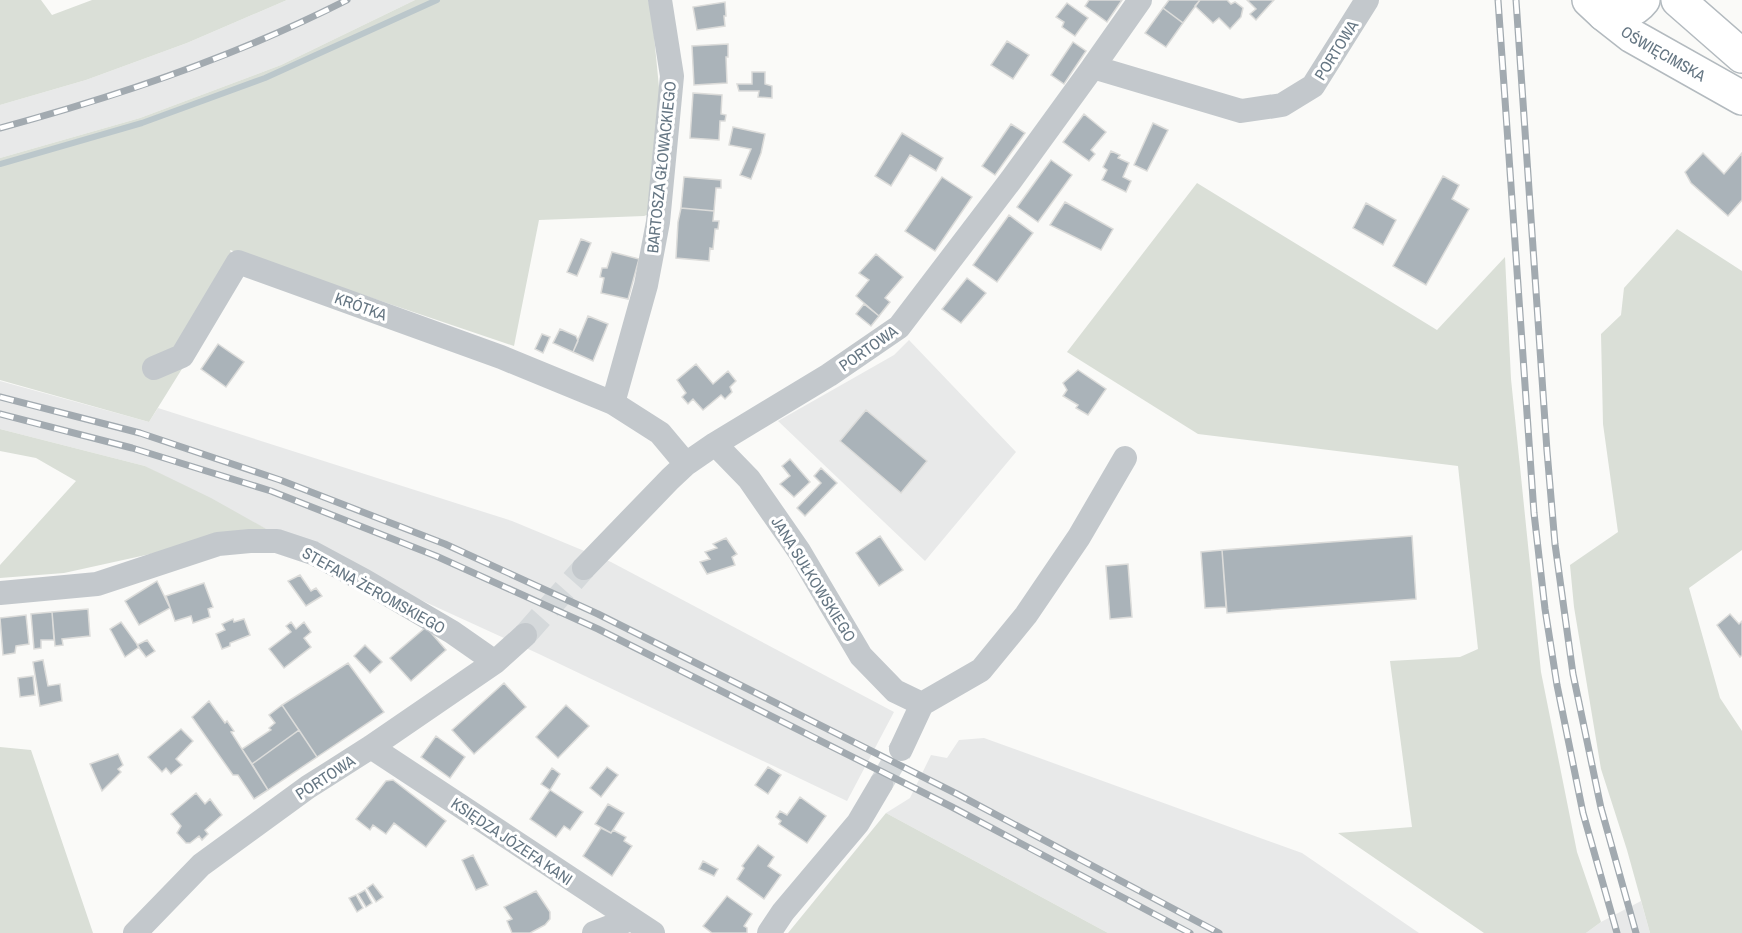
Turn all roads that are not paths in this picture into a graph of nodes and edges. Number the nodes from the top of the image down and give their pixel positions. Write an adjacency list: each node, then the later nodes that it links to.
1 (660, 0): 11 (street, BARTOSZA GŁOWACKIEGO)
2 (1140, 0): 8 (street, PORTOWA)
3 (1367, 0): 8 (street, PORTOWA)
4 (1643, 0): 6 (main road)
5 (1678, 0): 7 (main road)
6 (1596, 7): 9 (main road, OŚWIĘCIMSKA)
7 (1742, 56)
8 (1093, 68): 12 (street, PORTOWA)
9 (1742, 98)
10 (154, 369): 11 (street, KRÓTKA)
11 (613, 403): 14 (street)
12 (715, 444): 14 (street, PORTOWA); 19 (street, JANA SUŁKOWSKIEGO)
13 (1125, 458): 19 (street)
14 (686, 464): 15 (street, PORTOWA)
15 (584, 568)
16 (0, 593): 18 (street, STEFANA ŻEROMSKIEGO)
17 (525, 635): 18 (street, PORTOWA)
18 (495, 662): 20 (street, PORTOWA)
19 (922, 704): 21 (street)
20 (371, 747): 23 (street, KSIĘDZA JÓZEFA KANI); 24 (street, PORTOWA)
21 (901, 749)
22 (881, 784): 27 (street)
23 (631, 919): 25 (street); 26 (street, KSIĘDZA JÓZEFA KANI)
24 (135, 933)
25 (594, 933)
26 (653, 933)
27 (769, 933)

